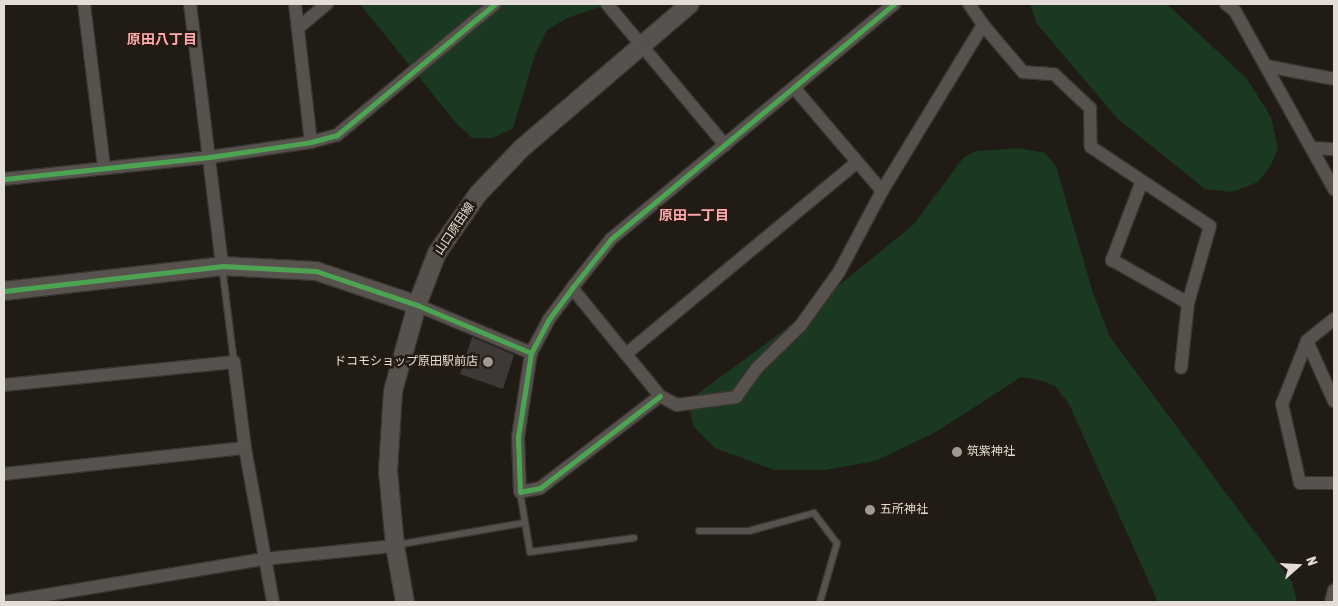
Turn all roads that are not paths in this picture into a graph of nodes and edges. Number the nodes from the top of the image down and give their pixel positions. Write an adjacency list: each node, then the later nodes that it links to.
1 (84, 4): 23 (street)
2 (190, 4): 21 (street)
3 (295, 4): 12 (street)
4 (327, 4): 12 (street)
5 (496, 4): 17 (street)
6 (607, 4): 13 (street)
7 (690, 4): 13 (main road, 山口原田線)
8 (894, 4): 16 (street)
9 (969, 4): 11 (street)
10 (1226, 4): 14 (street)
11 (983, 25): 25 (street); 27 (street)
12 (298, 28): 17 (street)
13 (640, 46): 18 (street); 32 (main road, 山口原田線)
14 (1266, 66): 15 (street); 19 (street)
15 (1334, 79)
16 (794, 89): 18 (street); 22 (street)
17 (311, 142): 21 (street)
18 (725, 145): 29 (street)
19 (1312, 148): 20 (street); 26 (street)
20 (1334, 149)
21 (210, 157): 23 (street); 28 (street)
22 (855, 164): 27 (street); 36 (street)
23 (104, 168): 24 (street)
24 (4, 179)
25 (1142, 181): 31 (street); 31 (street)
26 (1334, 189)
27 (882, 191): 40 (street)
28 (222, 266): 30 (main road); 32 (main road); 37 (lane)
29 (572, 288): 35 (street); 36 (street)
30 (4, 291)
31 (1188, 303): 38 (street)
32 (417, 305): 35 (street); 49 (main road, 山口原田線)
33 (1334, 320): 34 (street)
34 (1307, 341): 41 (street); 44 (street)
35 (531, 353): 45 (street)
36 (626, 354): 40 (street)
37 (234, 362): 39 (street); 42 (street)
38 (1180, 368)
39 (4, 385)
40 (660, 396): 45 (street)
41 (1334, 401)
42 (245, 448): 43 (street); 50 (street)
43 (4, 474)
44 (1334, 483)
45 (520, 492): 46 (lane)
46 (524, 523): 48 (lane); 49 (lane)
47 (699, 531): 55 (lane)
48 (634, 538)
49 (395, 546): 50 (street); 54 (main road, 山口原田線)
50 (264, 559): 52 (street); 53 (street)
51 (1334, 590): 56 (street)
52 (4, 602)
53 (273, 602)
54 (405, 602)
55 (820, 602)
56 (1331, 602)

